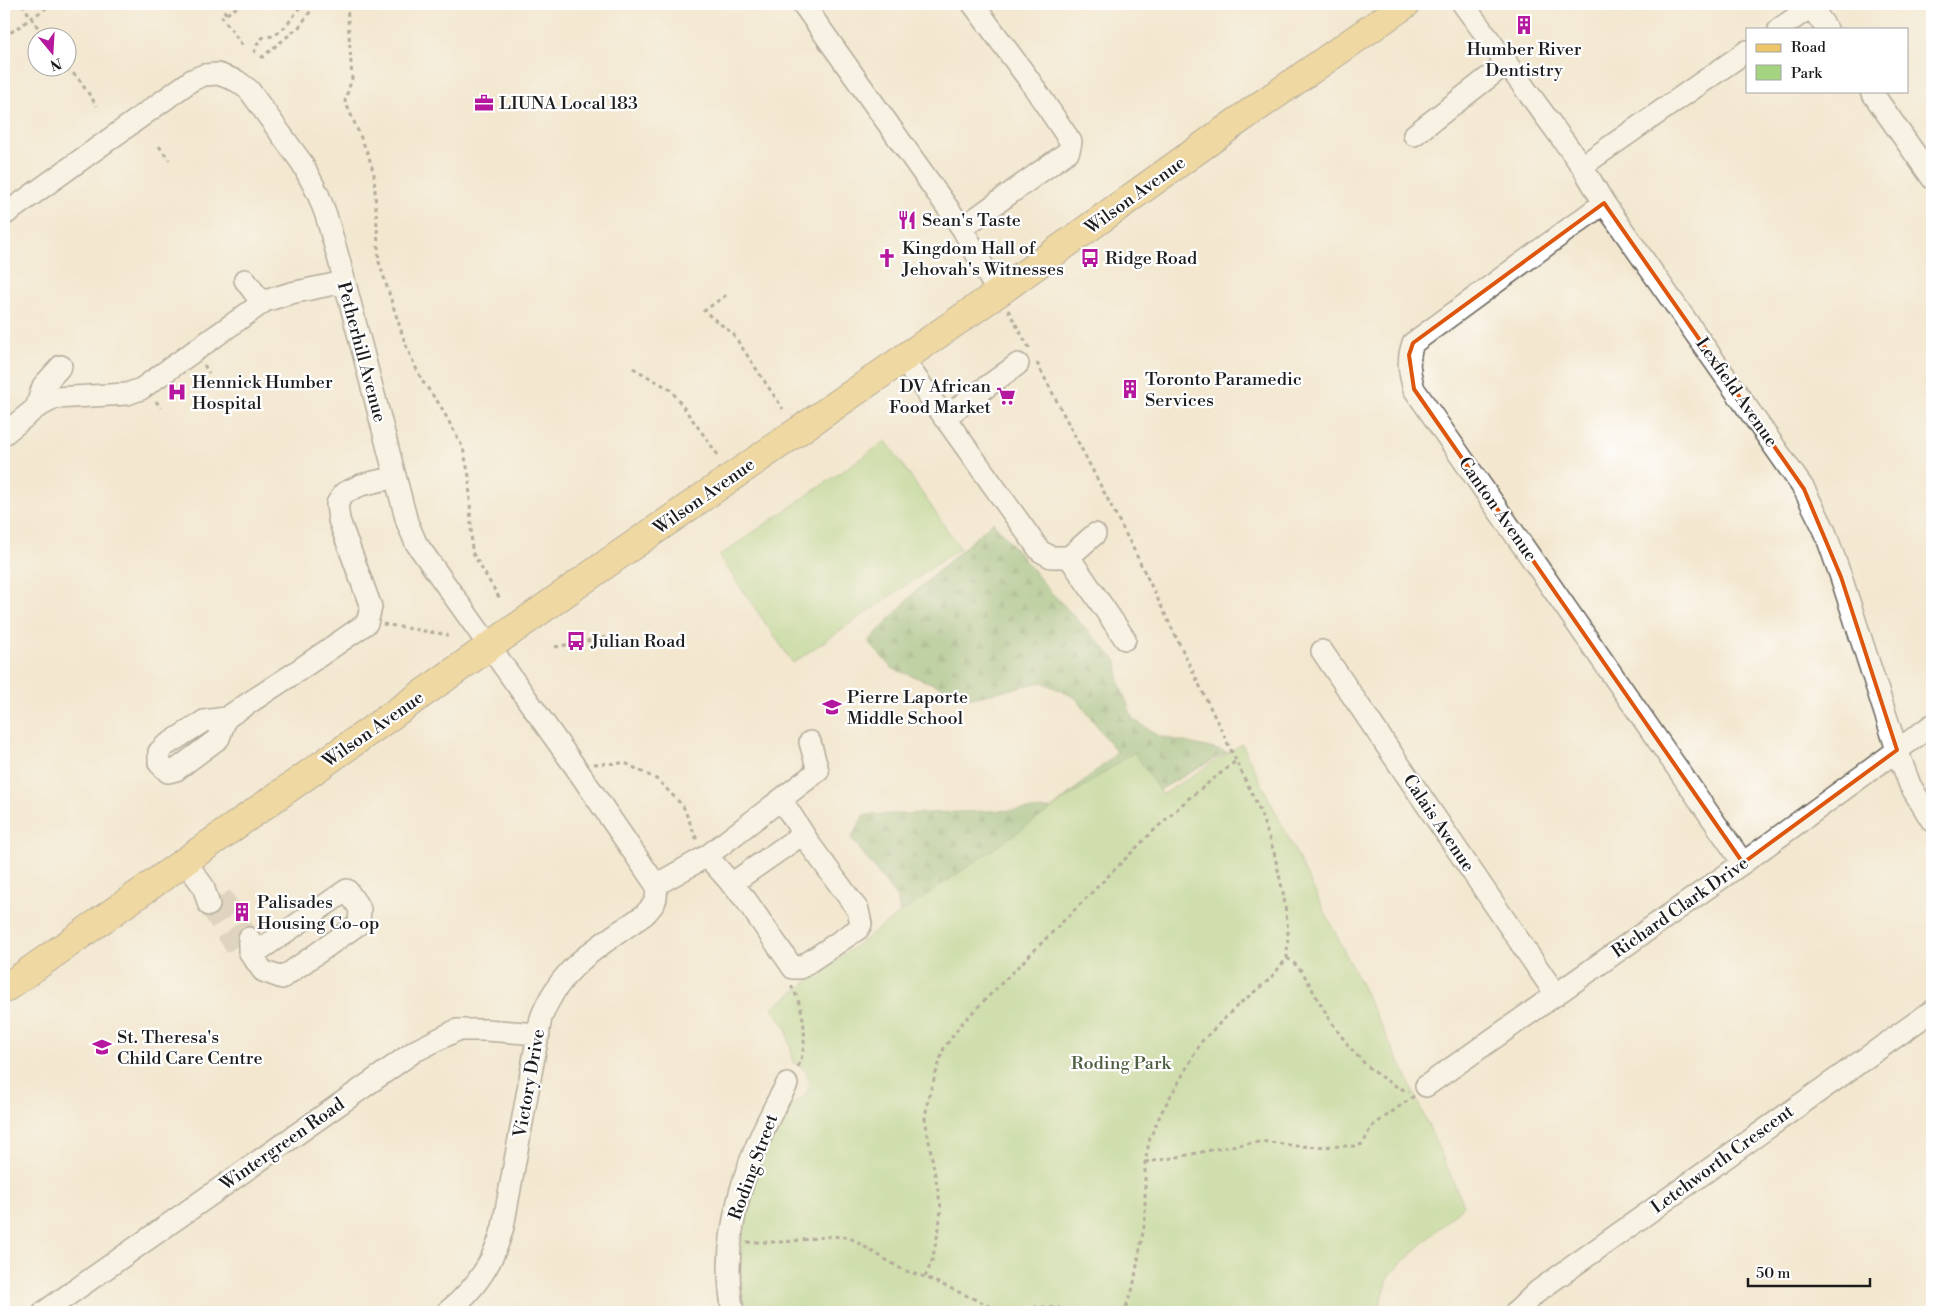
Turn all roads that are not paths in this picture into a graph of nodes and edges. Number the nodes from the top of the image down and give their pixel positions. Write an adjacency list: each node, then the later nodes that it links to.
1 (803, 4): 16 (street)
2 (973, 4): 16 (street)
3 (1406, 4): 19 (main road, Wilson Avenue)
4 (1463, 4): 9 (street, Lexfield Avenue)
5 (1813, 5): 6 (street); 7 (street)
6 (1780, 28)
7 (1826, 28)
8 (1746, 52): 12 (street)
9 (1507, 63): 11 (street); 12 (street, Lexfield Avenue)
10 (1872, 92): 13 (street)
11 (1414, 135)
12 (1582, 166): 14 (street, Lexfield Avenue)
13 (1932, 178)
14 (1604, 203): 36 (street, Lexfield Avenue); 42 (street, Canton Avenue)
15 (4, 215): 18 (street, Petherhill Avenue)
16 (962, 228): 19 (street)
17 (241, 282): 20 (street)
18 (344, 282): 20 (street); 27 (street, Petherhill Avenue)
19 (998, 293): 21 (main road, Wilson Avenue)
20 (258, 306): 24 (street)
21 (902, 358): 25 (street); 31 (main road, Wilson Avenue)
22 (1028, 358): 25 (street)
23 (61, 366): 24 (street)
24 (36, 408): 26 (street)
25 (944, 418): 29 (street)
26 (4, 434)
27 (395, 477): 31 (street, Petherhill Avenue); 33 (street)
28 (1095, 534): 29 (street)
29 (1069, 557): 30 (street)
30 (1125, 639)
31 (489, 647): 41 (main road, Wilson Avenue); 44 (street)
32 (1322, 651): 48 (street, Calais Avenue)
33 (226, 718)
34 (1932, 725): 36 (street, Richard Clark Drive)
35 (810, 742): 37 (street)
36 (1897, 750): 38 (street, Lexfield Avenue); 42 (street, Richard Clark Drive)
37 (781, 799): 39 (street); 40 (street)
38 (1932, 821)
39 (803, 834): 43 (street); 43 (street)
40 (704, 852): 43 (street); 44 (street)
41 (185, 861): 45 (street); 47 (main road, Wilson Avenue)
42 (1743, 863): 48 (street, Richard Clark Drive)
43 (731, 884)
44 (656, 885): 50 (street, Victory Drive)
45 (211, 896)
46 (247, 948): 46 (street)
47 (4, 989)
48 (1556, 995): 52 (street, Richard Clark Drive)
49 (1932, 1011): 56 (street, Letchworth Crescent)
50 (539, 1034): 53 (street, Wintergreen Road); 54 (street, Victory Drive)
51 (787, 1084): 55 (street, Roding Street)
52 (1426, 1086)
53 (44, 1312)
54 (447, 1312)
55 (733, 1312)
56 (1516, 1312)

